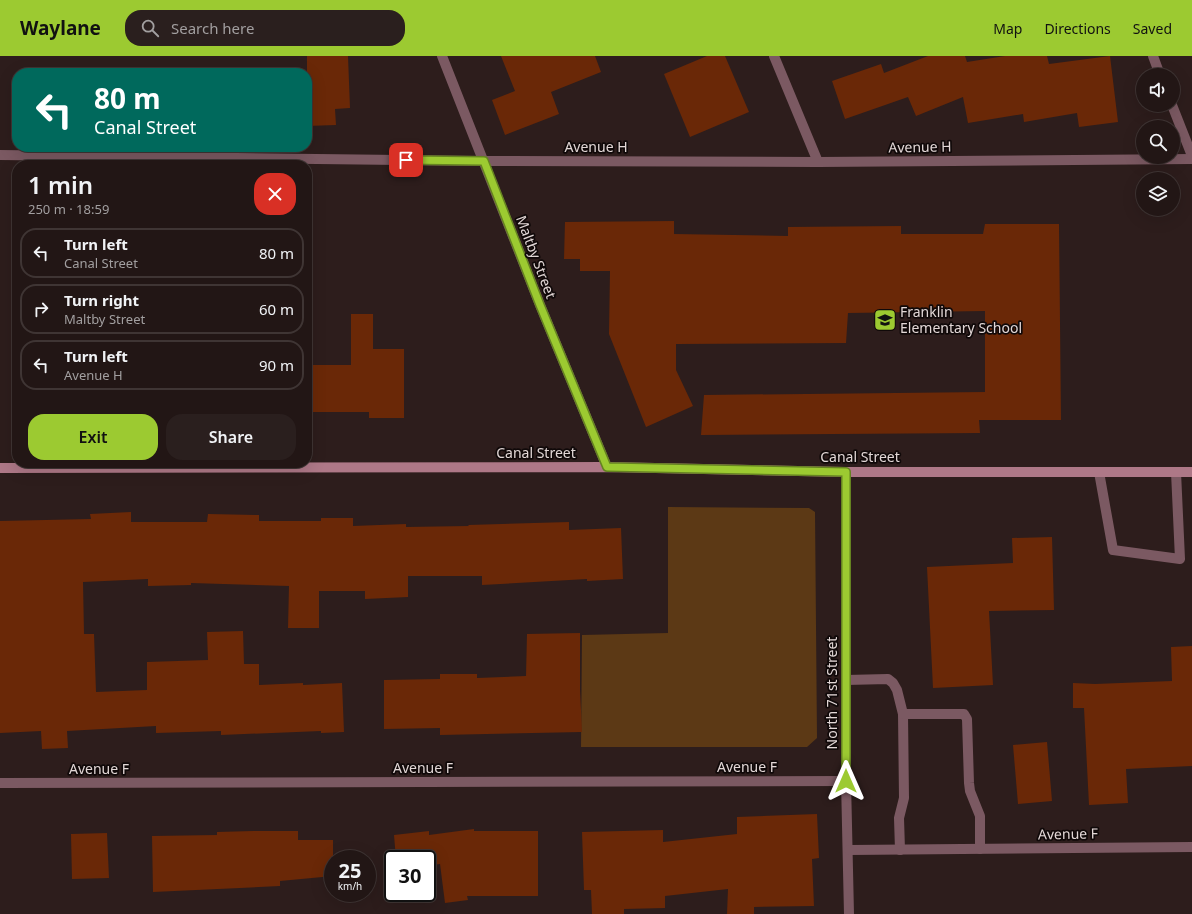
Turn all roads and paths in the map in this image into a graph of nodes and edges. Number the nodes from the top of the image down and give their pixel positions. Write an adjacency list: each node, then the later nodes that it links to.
1 (442, 56): 8 (street, Maltby Street)
2 (774, 56): 9 (street)
3 (1153, 56): 4 (street)
4 (1157, 68)
5 (1175, 112): 7 (street)
6 (0, 155): 8 (street, Avenue H)
7 (1192, 158): 9 (street, Avenue H)
8 (484, 161): 9 (street, Avenue H); 11 (street, Maltby Street)
9 (818, 162)
10 (312, 467): 11 (street, Canal Street)
11 (607, 467): 14 (street, Canal Street)
12 (0, 468): 13 (street, Canal Street)
13 (12, 468)
14 (846, 472): 15 (street, Canal Street); 18 (street, North 71st Street)
15 (1099, 472): 16 (street, Canal Street); 16 (street)
16 (1176, 472): 17 (street, Canal Street)
17 (1192, 472)
18 (846, 680): 19 (street); 20 (street, North 71st Street)
19 (903, 714): 23 (street); 25 (street)
20 (846, 781): 21 (street, Avenue F); 24 (street, North 71st Street)
21 (0, 783)
22 (1192, 847): 23 (street, Avenue F)
23 (980, 849): 25 (street, Avenue F)
24 (849, 850): 25 (street, Avenue F); 26 (street, North 71st Street)
25 (900, 850)
26 (849, 914)

